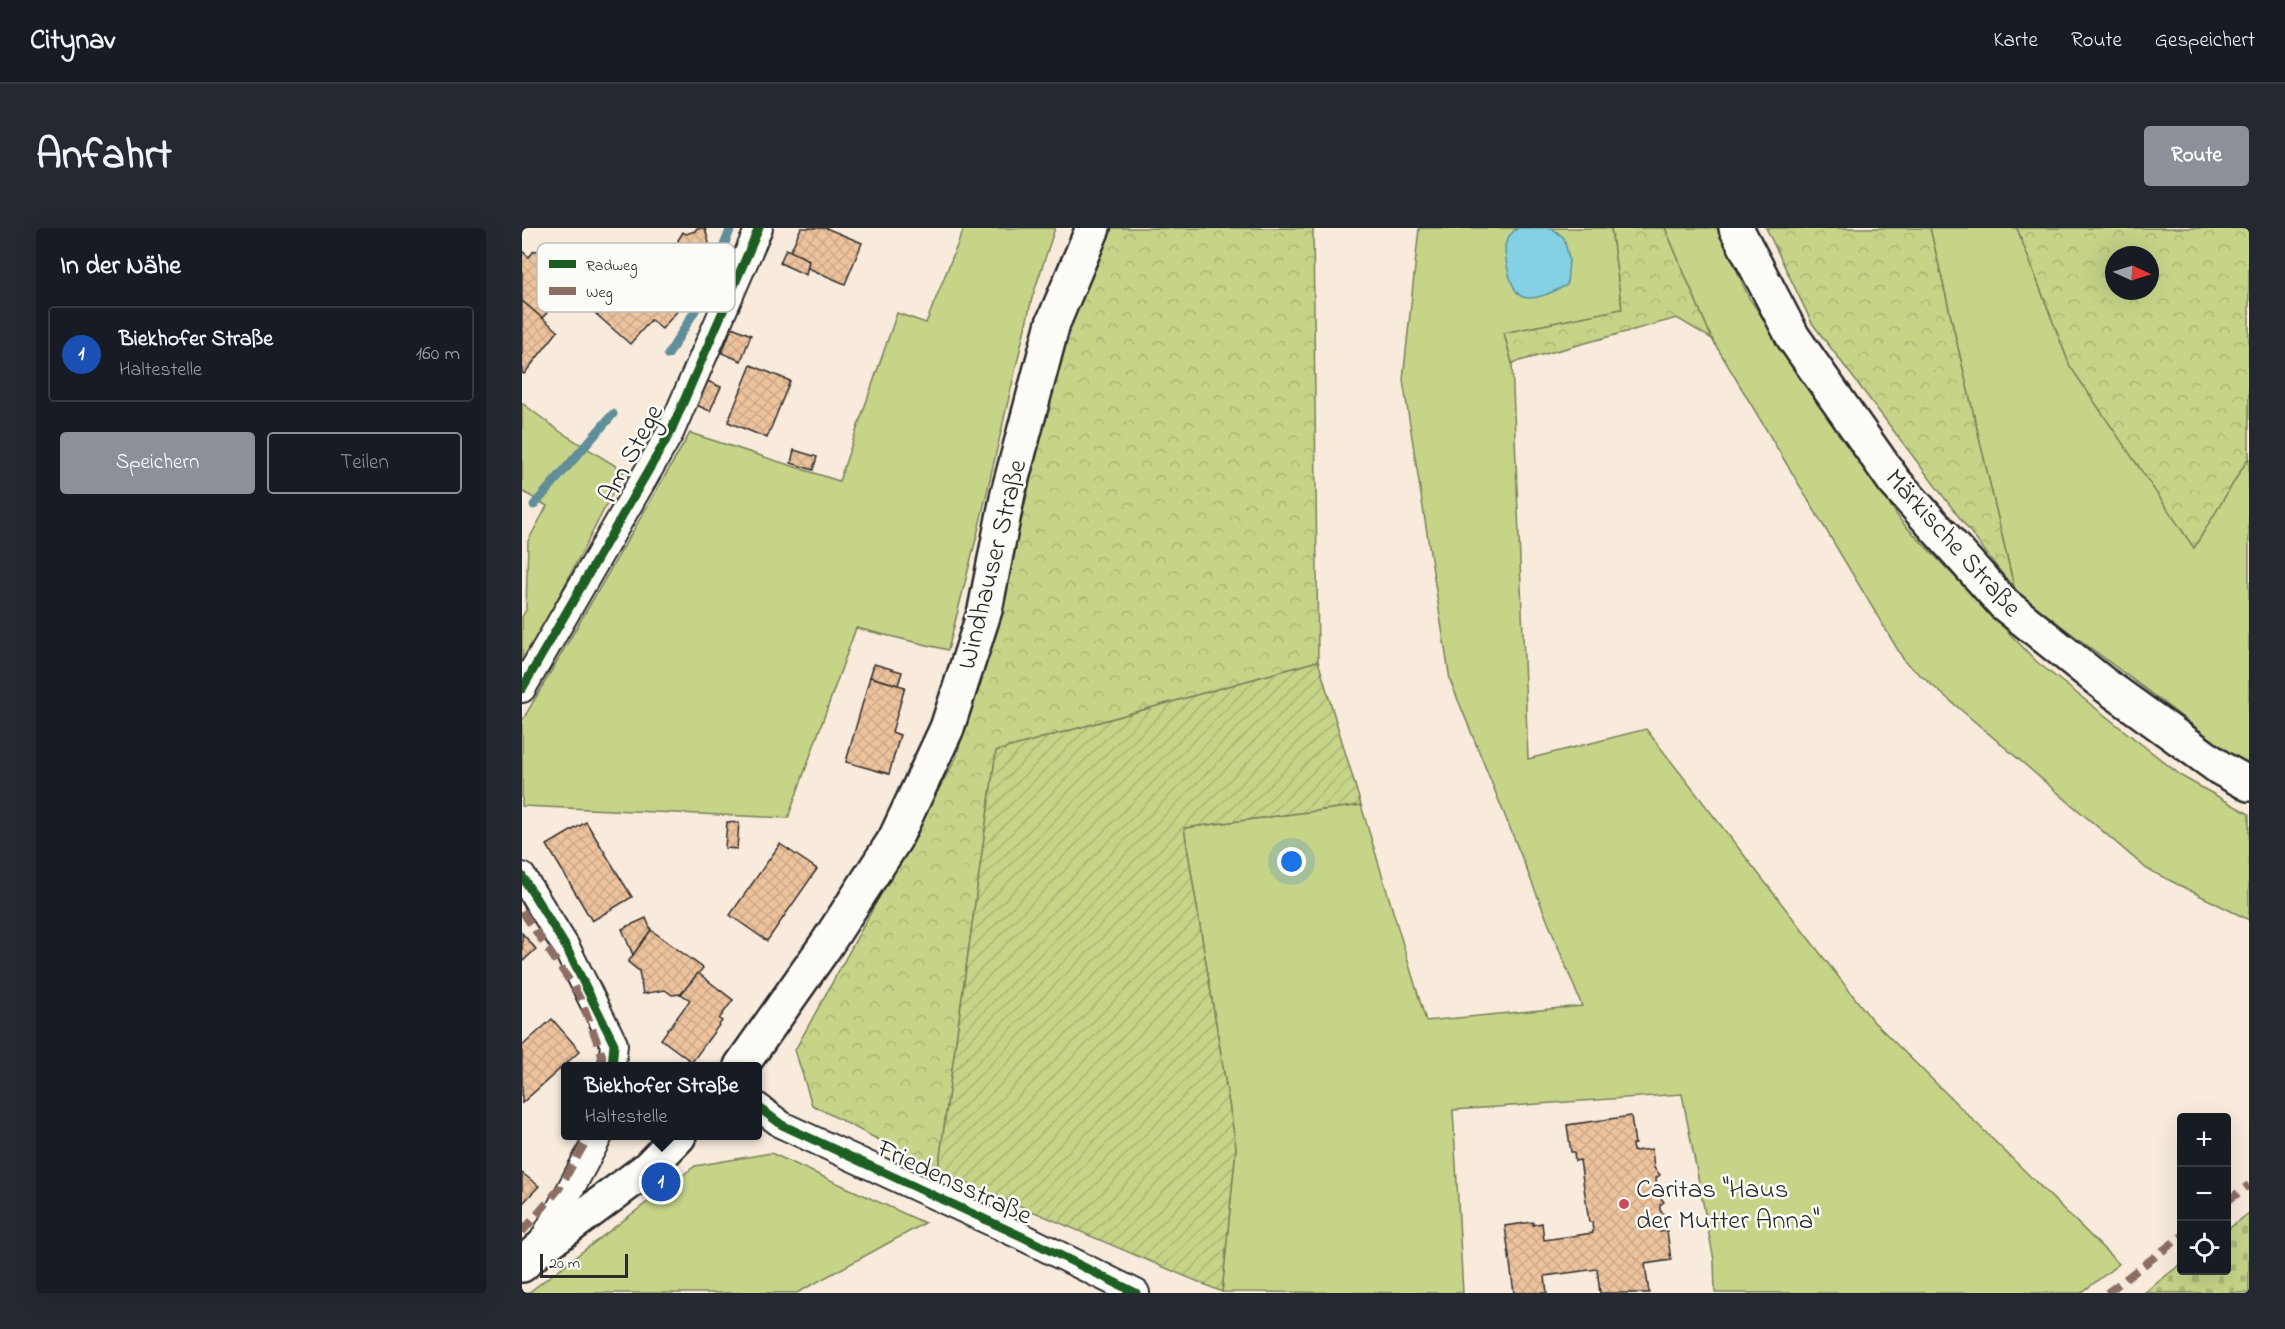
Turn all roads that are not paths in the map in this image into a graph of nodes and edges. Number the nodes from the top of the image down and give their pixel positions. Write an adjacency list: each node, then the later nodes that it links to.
1 (759, 228): 4 (street, Am Stege)
2 (1093, 228): 10 (main road, Windhauser Straße)
3 (1736, 228): 7 (main road, Märkische Straße)
4 (735, 284)
5 (723, 312): 6 (street, Am Stege)
6 (522, 689)
7 (2249, 784)
8 (522, 876): 9 (street)
9 (612, 1062)
10 (744, 1062)
11 (762, 1110): 15 (street, Friedensstraße)
12 (597, 1140): 14 (street)
13 (675, 1140): 14 (main road)
14 (530, 1258)
15 (1136, 1293)

